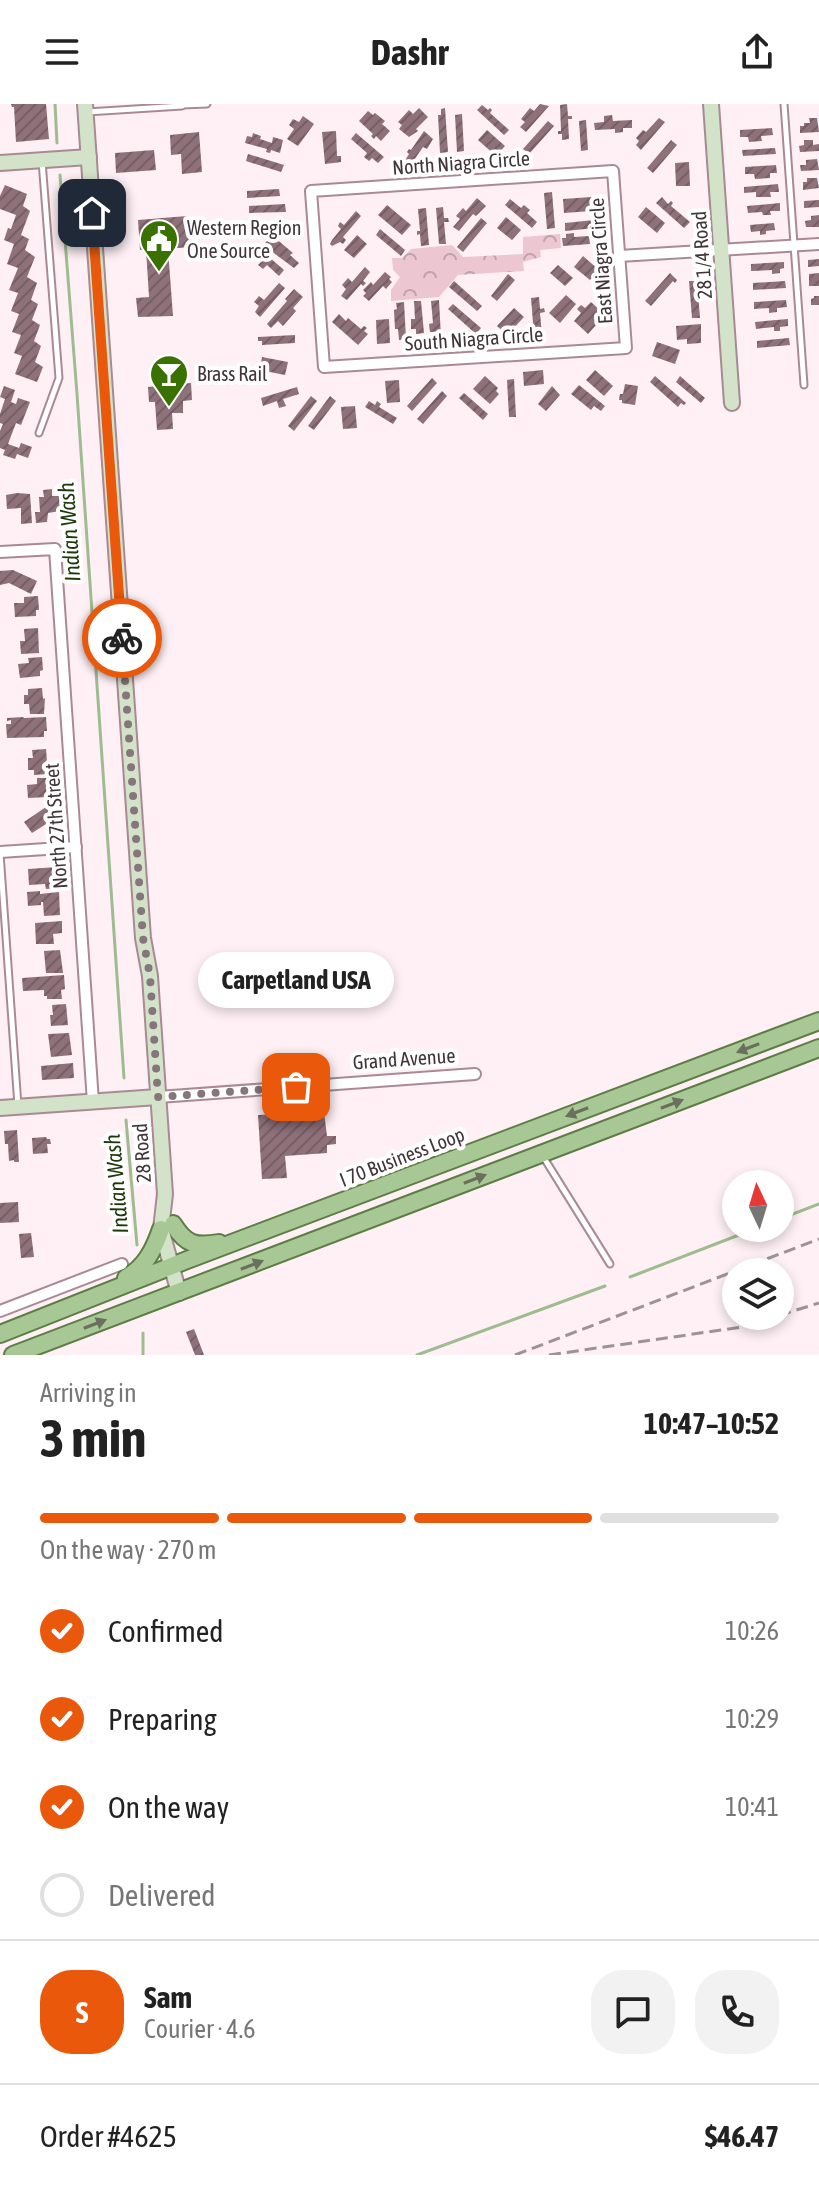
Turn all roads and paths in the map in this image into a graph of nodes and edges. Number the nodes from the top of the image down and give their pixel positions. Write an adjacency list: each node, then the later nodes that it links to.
1 (207, 104): 4 (lane)
2 (711, 104): 12 (main road, 28 1/4 Road)
3 (784, 104): 11 (lane)
4 (182, 105): 5 (lane)
5 (85, 108): 6 (main road, 28 Road)
6 (89, 157): 7 (main road); 25 (main road, 28 Road)
7 (42, 160): 8 (main road); 18 (lane)
8 (0, 163)
9 (613, 171): 13 (street, East Niagra Circle); 15 (street, North Niagra Circle)
10 (819, 244): 11 (street)
11 (794, 245): 12 (street); 16 (lane)
12 (721, 248): 13 (street); 17 (main road, 28 1/4 Road)
13 (619, 256): 14 (street, East Niagra Circle)
14 (626, 348): 15 (street, South Niagra Circle)
15 (324, 367)
16 (804, 385)
17 (732, 403)
18 (39, 433)
19 (0, 552): 20 (street, North 27th Street)
20 (76, 847): 21 (street); 26 (street, North 27th Street)
21 (0, 850): 27 (lane)
22 (819, 1021): 29 (main road, I 70 Business Loop, one-way to 29)
23 (819, 1048): 30 (main road, one-way to 23)
24 (475, 1074): 25 (street, Grand Avenue)
25 (158, 1097): 26 (main road, Grand Avenue); 31 (main road, 28 Road)
26 (93, 1102): 27 (main road, Grand Avenue)
27 (18, 1107): 28 (main road, Grand Avenue)
28 (0, 1108)
29 (528, 1131): 30 (main road); 32 (main road, I 70 Business Loop)
30 (542, 1154): 34 (lane); 36 (main road, one-way to 30)
31 (167, 1226): 32 (main road); 35 (main road, 28 Road); 37 (main road)
32 (245, 1239): 35 (main road, I 70 Business Loop)
33 (122, 1264): 38 (street)
34 (610, 1264)
35 (171, 1267): 36 (main road, 28 Road); 37 (main road, I 70 Business Loop)
36 (179, 1293): 40 (main road, one-way to 36)
37 (80, 1304): 39 (main road, I 70 Business Loop)
38 (0, 1311)
39 (0, 1334)
40 (13, 1355)

